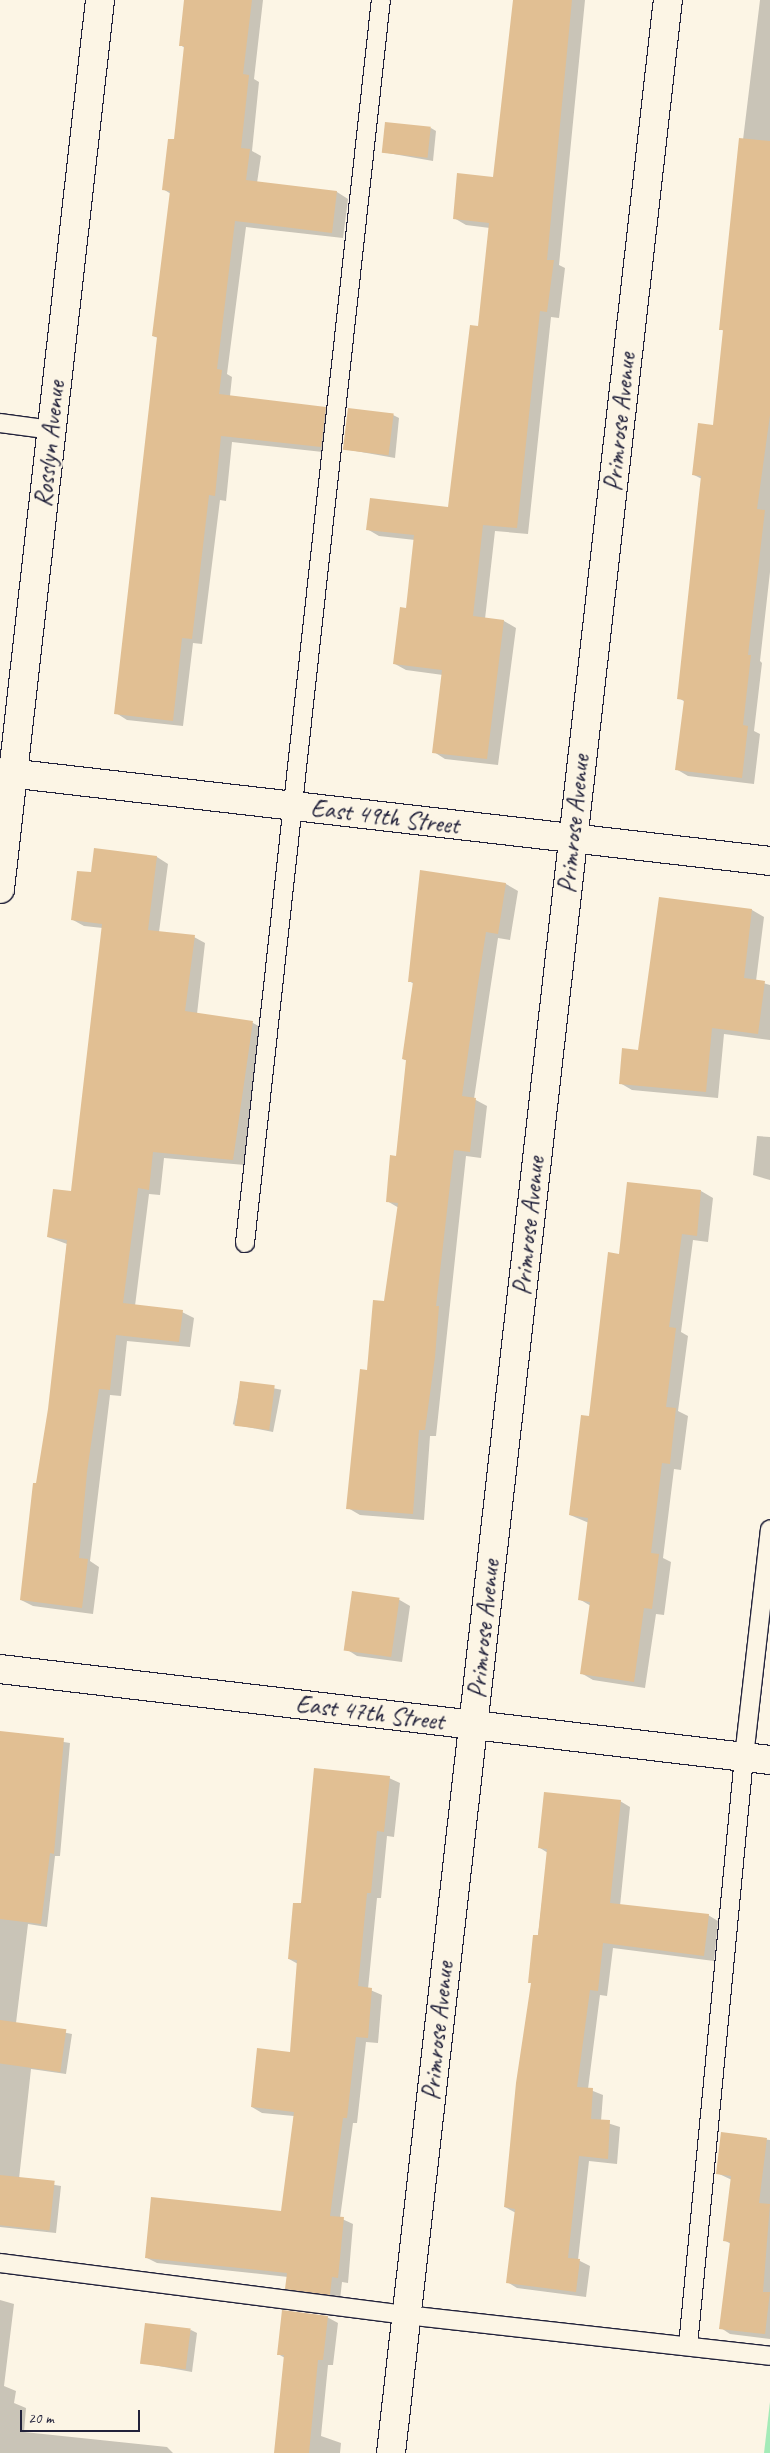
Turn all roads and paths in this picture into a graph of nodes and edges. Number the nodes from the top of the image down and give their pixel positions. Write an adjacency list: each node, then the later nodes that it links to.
1 (100, 0): 5 (street, Rosslyn Avenue)
2 (381, 0): 7 (lane)
3 (668, 0): 8 (street, Primrose Avenue)
4 (0, 423): 5 (lane)
5 (52, 430): 6 (street, Rosslyn Avenue)
6 (6, 773): 7 (street, East 49th Street); 10 (street, Rosslyn Avenue)
7 (292, 806): 8 (street, East 49th Street); 11 (lane)
8 (572, 838): 9 (street, East 49th Street); 14 (street, Primrose Avenue)
9 (770, 861)
10 (0, 889)
11 (245, 1243)
12 (770, 1529): 15 (lane)
13 (0, 1669): 14 (street, East 47th Street)
14 (473, 1725): 15 (street, East 47th Street); 17 (street, Primrose Avenue)
15 (757, 1759): 18 (lane)
16 (0, 2263): 17 (lane)
17 (406, 2315): 18 (lane); 20 (street, Primrose Avenue)
18 (688, 2346): 19 (lane)
19 (770, 2356)
20 (391, 2453)

